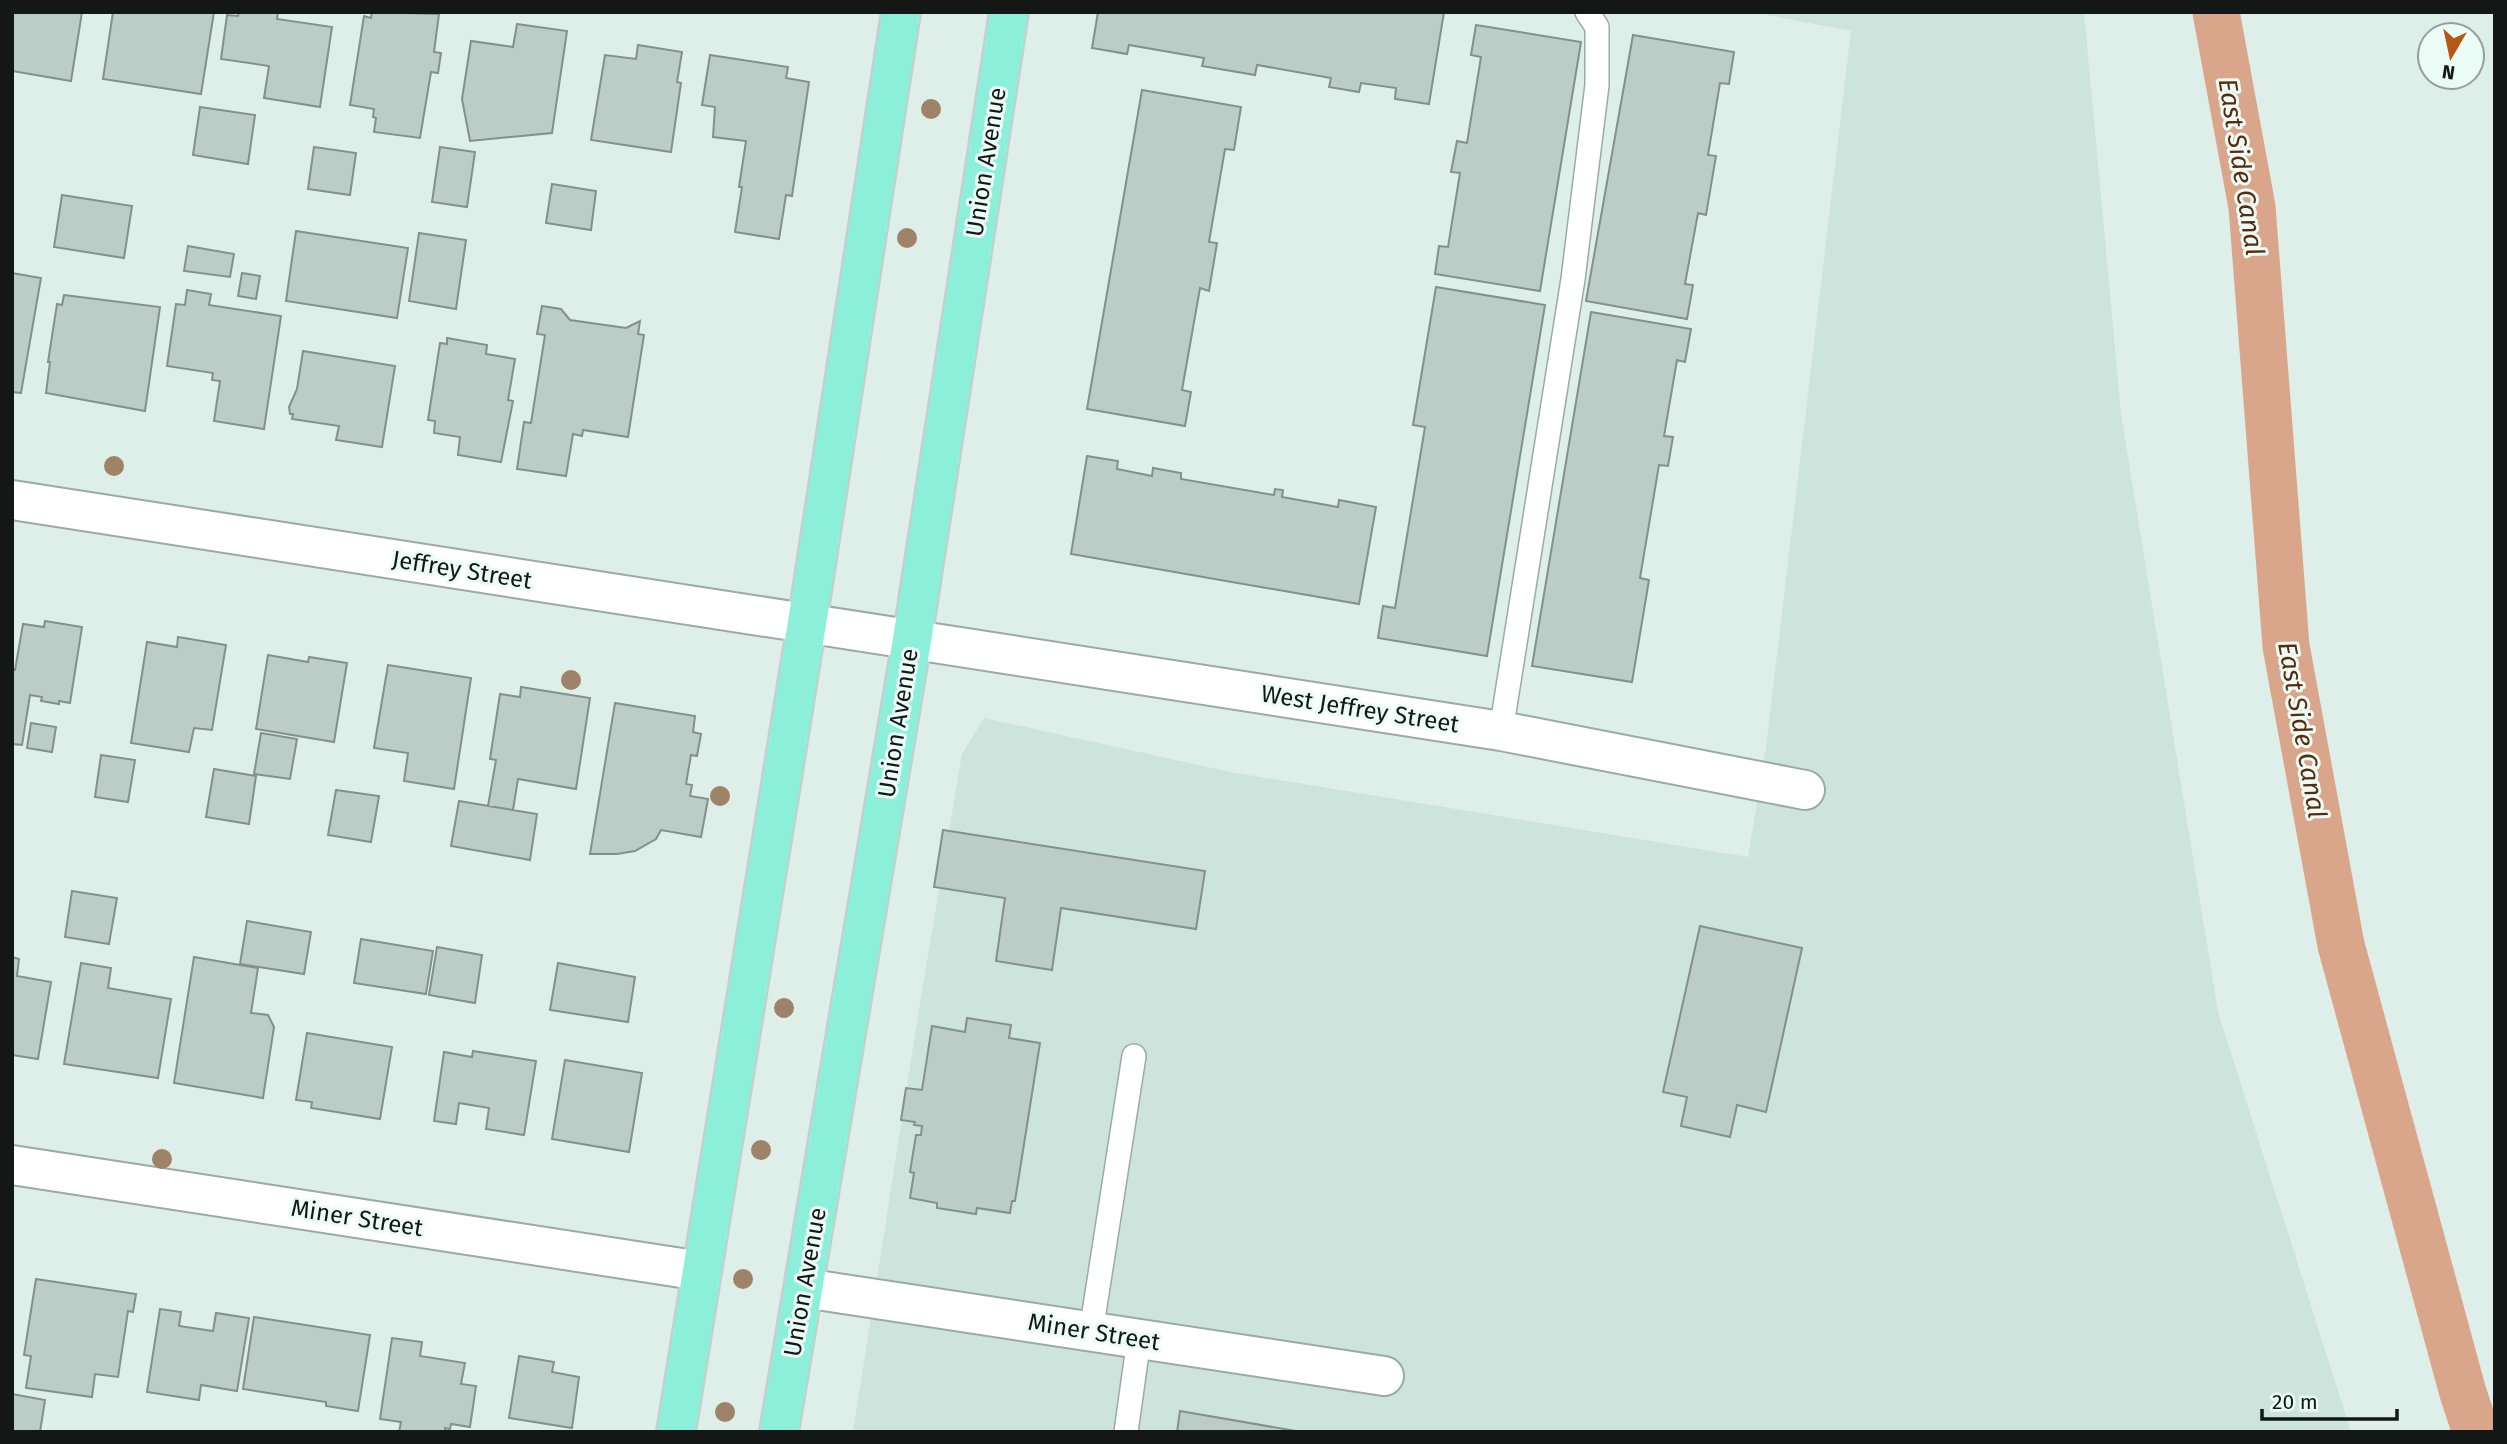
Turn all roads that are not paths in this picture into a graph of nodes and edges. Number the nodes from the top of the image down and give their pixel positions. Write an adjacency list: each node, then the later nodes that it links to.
1 (901, 12): 5 (main road)
2 (1009, 12): 6 (main road, Union Avenue)
3 (1587, 12): 7 (lane)
4 (12, 500): 5 (street, Jeffrey Street)
5 (807, 623): 6 (street, Jeffrey Street); 11 (main road)
6 (912, 640): 7 (street, West Jeffrey Street); 12 (main road, Union Avenue)
7 (1501, 731): 8 (street, West Jeffrey Street)
8 (1805, 790)
9 (1134, 1056): 13 (lane)
10 (12, 1166): 11 (street, Miner Street)
11 (701, 1271): 16 (main road)
12 (804, 1288): 13 (street, Miner Street); 17 (main road, Union Avenue)
13 (1091, 1332): 14 (street, Miner Street)
14 (1139, 1339): 15 (street, Miner Street); 18 (lane)
15 (1384, 1376)
16 (676, 1432)
17 (779, 1432)
18 (1126, 1432)

